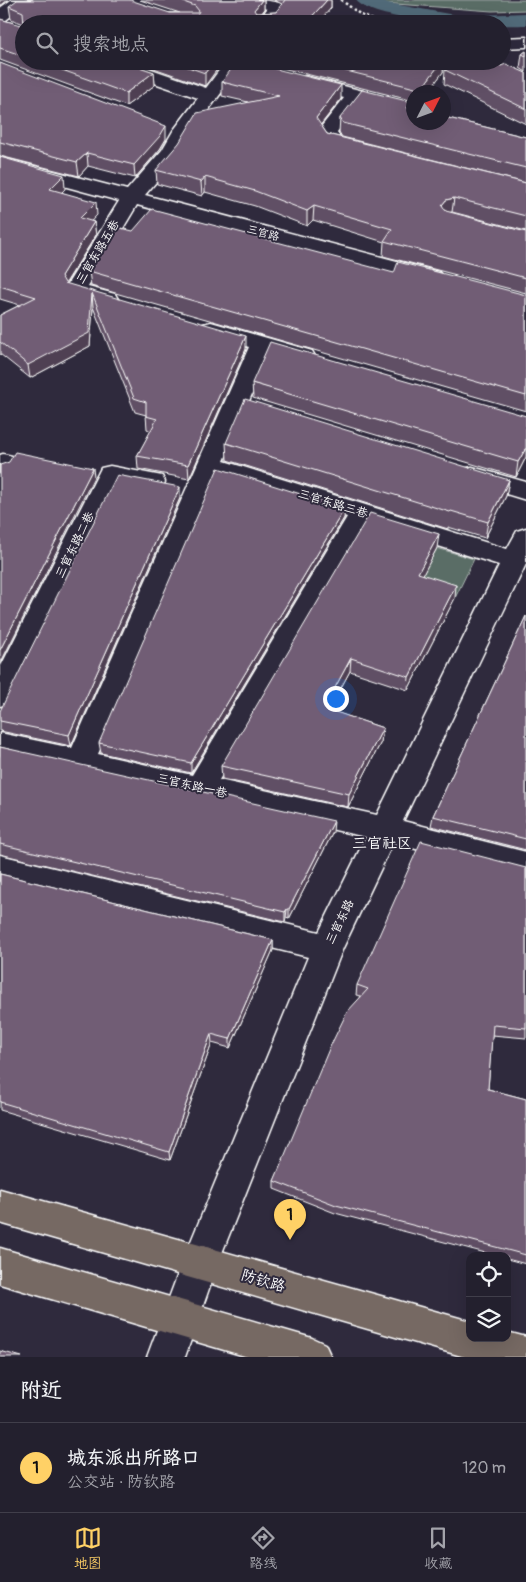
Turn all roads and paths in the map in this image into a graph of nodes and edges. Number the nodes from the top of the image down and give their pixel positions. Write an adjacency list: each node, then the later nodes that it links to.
1 (23, 0): 6 (street)
2 (255, 0): 4 (street)
3 (341, 0): 5 (path)
4 (272, 15)
5 (361, 15)
6 (0, 16)
7 (526, 42): 8 (street)
8 (511, 43)
9 (135, 70): 13 (street)
10 (236, 70): 13 (street)
11 (290, 79): 12 (street)
12 (356, 95): 14 (street); 15 (street)
13 (210, 96): 17 (street)
14 (375, 100)
15 (382, 155)
16 (0, 163): 17 (street, 三官路)
17 (131, 198): 18 (street, 三官路); 19 (street, 三官东路五巷)
18 (449, 282)
19 (131, 306)
20 (187, 322): 21 (street)
21 (262, 344): 22 (street); 23 (street)
22 (328, 363)
23 (210, 465): 25 (street); 27 (street, 三官东路三巷)
24 (451, 468): 26 (street)
25 (198, 491): 29 (street, 三官东路二巷); 31 (street)
26 (526, 491)
27 (362, 513): 28 (street, 三官东路三巷); 32 (street)
28 (520, 549): 33 (street, 三官东路)
29 (0, 695)
30 (0, 744): 31 (street, 三官东路一巷)
31 (81, 761): 32 (street, 三官东路一巷)
32 (199, 788): 33 (street, 三官东路一巷)
33 (385, 829): 34 (street, 三官东路一巷); 36 (street, 三官东路)
34 (526, 864)
35 (0, 868): 36 (street)
36 (327, 948): 38 (street, 三官东路)
37 (0, 1206): 38 (main road, 防钦路)
38 (200, 1263): 40 (street, 三官东路); 41 (main road, 防钦路)
39 (0, 1266): 40 (main road)
40 (179, 1318): 42 (street, 三官东路); 43 (main road)
41 (526, 1356)
42 (166, 1357)
43 (312, 1357)

